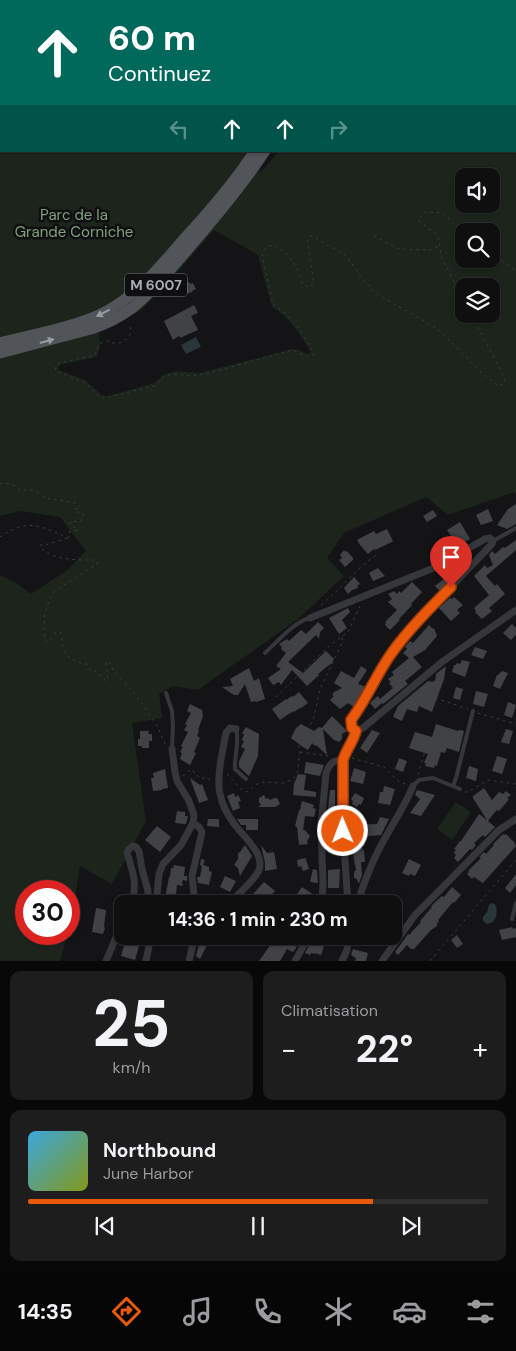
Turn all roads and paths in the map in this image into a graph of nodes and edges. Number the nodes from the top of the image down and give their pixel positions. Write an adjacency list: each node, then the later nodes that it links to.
1 (253, 152): 11 (main road, M 6007, one-way to 11)
2 (264, 152): 12 (main road, M 6007, one-way to 2)
3 (455, 224): 5 (path)
4 (374, 236): 5 (path)
5 (440, 246): 8 (path)
6 (500, 260): 7 (path)
7 (516, 271)
8 (455, 283)
9 (476, 323): 10 (path)
10 (130, 327)
11 (0, 343)
12 (0, 353)
13 (0, 484): 16 (path)
14 (516, 528): 17 (lane)
15 (0, 537): 16 (path)
16 (66, 538): 32 (path)
17 (493, 541): 19 (street); 30 (street)
18 (378, 554): 21 (path)
19 (366, 594): 21 (street); 22 (path)
20 (516, 610): 24 (street)
21 (310, 618): 23 (lane)
22 (342, 637): 26 (path); 33 (path)
23 (265, 653)
24 (409, 689): 27 (path); 30 (street)
25 (166, 693): 32 (lane)
26 (276, 697)
27 (473, 711): 28 (path); 39 (lane)
28 (516, 724)
29 (236, 729): 35 (lane); 48 (street)
30 (356, 731): 34 (street)
31 (429, 737): 36 (path)
32 (172, 749): 42 (street)
33 (330, 757)
34 (345, 759): 38 (path); 49 (street); 50 (street)
35 (246, 779)
36 (419, 780): 38 (lane); 39 (lane)
37 (516, 784): 40 (path)
38 (413, 786): 51 (street)
39 (453, 786): 40 (lane)
40 (460, 789)
41 (516, 819): 64 (street)
42 (194, 823): 46 (street); 47 (street)
43 (516, 860): 65 (path)
44 (134, 895): 45 (street)
45 (148, 895)
46 (157, 895)
47 (194, 895)
48 (237, 895)
49 (322, 895)
50 (347, 895)
51 (360, 895)
52 (516, 904): 53 (lane)
53 (512, 919)
54 (114, 942): 59 (street)
55 (149, 945): 60 (street)
56 (193, 945): 61 (street)
57 (304, 945): 62 (street)
58 (348, 945): 63 (street)
59 (106, 961)
60 (146, 961)
61 (189, 961)
62 (295, 961)
63 (342, 961)
64 (382, 961)
65 (430, 961)

